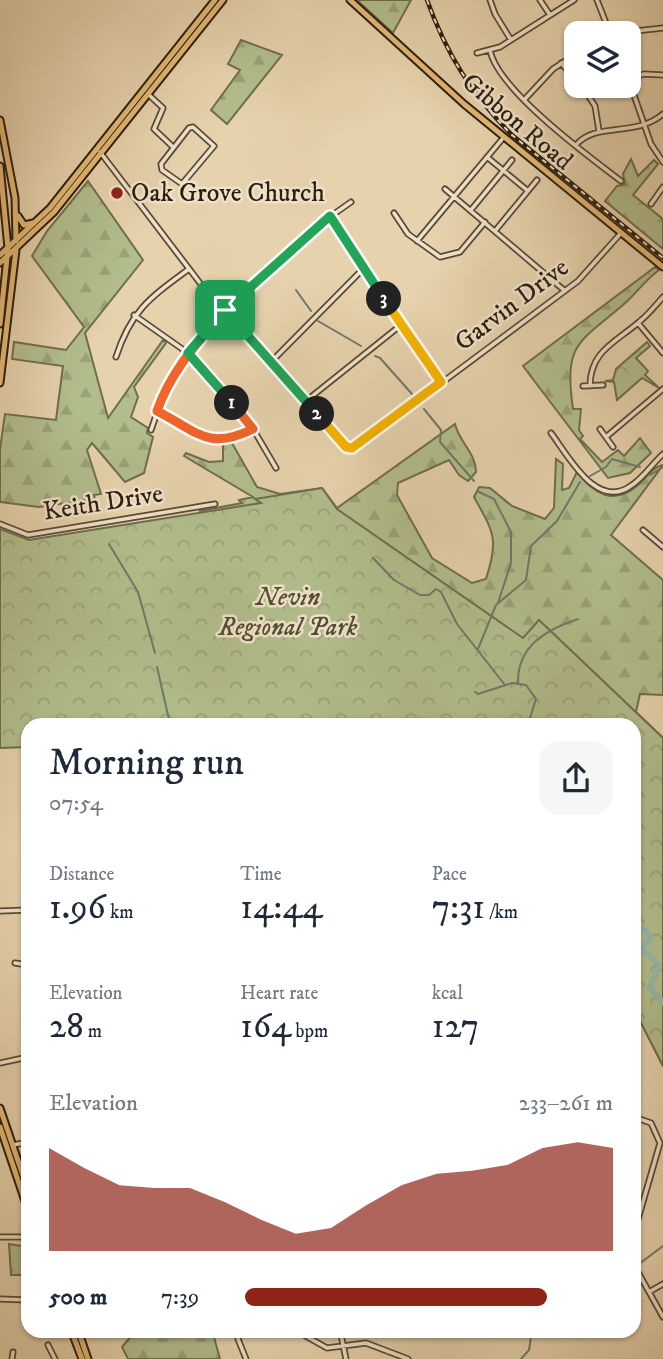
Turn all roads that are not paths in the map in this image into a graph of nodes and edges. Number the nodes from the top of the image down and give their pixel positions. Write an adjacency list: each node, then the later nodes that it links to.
1 (215, 0): 31 (main road)
2 (223, 0): 20 (main road)
3 (350, 0): 28 (main road, Gibbon Road)
4 (491, 0): 12 (street)
5 (540, 0): 8 (street)
6 (574, 0): 8 (street)
7 (597, 0): 9 (street)
8 (550, 15): 12 (street)
9 (605, 21)
10 (663, 28): 11 (street)
11 (641, 30)
12 (510, 40): 13 (street)
13 (490, 50): 14 (street); 23 (street)
14 (477, 53)
15 (564, 61): 16 (street)
16 (561, 63): 17 (street); 23 (street)
17 (564, 66)
18 (641, 75): 19 (street)
19 (663, 75)
20 (148, 94): 30 (street); 31 (main road)
21 (590, 98): 27 (street)
22 (635, 98): 26 (street)
23 (524, 99): 29 (street)
24 (663, 114): 26 (street)
25 (0, 123): 46 (main road)
26 (644, 123): 27 (street); 34 (street)
27 (599, 131): 29 (street)
28 (504, 137): 32 (street); 52 (main road, Gibbon Road)
29 (575, 146): 38 (street)
30 (173, 147): 30 (street)
31 (99, 151): 49 (main road); 56 (main road); 62 (street)
32 (487, 157): 36 (street); 42 (street)
33 (512, 160): 36 (street)
34 (663, 162)
35 (0, 166): 55 (main road)
36 (504, 171): 41 (street); 45 (street)
37 (537, 180): 41 (street)
38 (621, 181)
39 (663, 187): 44 (street)
40 (445, 189): 42 (street)
41 (528, 191): 51 (street)
42 (454, 197): 45 (street); 53 (street)
43 (351, 202): 48 (street)
44 (651, 204)
45 (471, 210): 50 (street)
46 (16, 212): 49 (main road); 54 (main road)
47 (394, 213): 53 (street)
48 (330, 216): 61 (street); 67 (street)
49 (36, 222): 54 (main road)
50 (485, 222): 51 (street); 53 (street)
51 (495, 231): 65 (street)
52 (621, 233): 60 (main road, Gibbon Road); 65 (street, Garvin Drive)
53 (417, 241)
54 (16, 242): 55 (main road); 56 (main road)
55 (8, 248): 57 (main road); 58 (main road)
56 (16, 249): 58 (main road); 77 (main road)
57 (0, 255)
58 (8, 257): 59 (main road); 64 (main road)
59 (0, 263)
60 (663, 267)
61 (364, 268): 71 (street); 75 (street)
62 (189, 269): 67 (street); 68 (street)
63 (0, 275): 64 (main road)
64 (5, 283): 70 (main road)
65 (565, 291): 76 (street, Garvin Drive)
66 (663, 297): 69 (street)
67 (225, 310): 72 (street); 75 (street)
68 (134, 315): 72 (street); 74 (street)
69 (638, 323): 73 (street); 80 (street)
70 (0, 324)
71 (401, 325): 76 (street); 82 (street)
72 (188, 353): 83 (street); 84 (street)
73 (663, 353)
74 (116, 358)
75 (271, 362): 82 (street)
76 (441, 382): 82 (street, Garvin Drive)
77 (0, 383)
78 (603, 385): 80 (street)
79 (583, 386): 80 (street)
80 (590, 386)
81 (663, 389): 88 (street)
82 (306, 401)
83 (157, 411): 84 (street); 86 (street)
84 (253, 429): 91 (street)
85 (600, 429): 88 (street)
86 (151, 430)
87 (551, 433): 90 (street)
88 (606, 437): 89 (street)
89 (613, 447)
90 (663, 454)
91 (276, 468)
92 (215, 504): 93 (street, Keith Drive)
93 (0, 524)
94 (643, 530): 95 (street)
95 (663, 547)
96 (21, 910): 97 (street)
97 (0, 911)
98 (15, 962): 99 (street)
99 (21, 963)
100 (21, 1058): 101 (street)
101 (0, 1063)
102 (0, 1108): 106 (main road)
103 (641, 1119): 109 (street)
104 (0, 1128): 108 (main road)
105 (21, 1143): 106 (street)
106 (13, 1145): 107 (main road)
107 (21, 1168)
108 (21, 1190)
109 (641, 1209)
110 (0, 1237): 111 (street)
111 (21, 1237)
112 (641, 1278): 114 (street)
113 (663, 1284): 114 (street)
114 (649, 1292): 117 (street)
115 (0, 1299): 116 (street)
116 (21, 1300)
117 (663, 1317)
118 (74, 1338): 128 (main road)
119 (79, 1338): 128 (main road)
120 (238, 1338): 129 (street)
121 (307, 1338): 124 (street)
122 (342, 1338): 124 (street)
123 (48, 1345): 127 (street)
124 (344, 1347): 130 (street); 131 (street)
125 (13, 1352): 126 (street)
126 (12, 1359)
127 (55, 1359)
128 (81, 1359)
129 (246, 1359)
130 (346, 1359)
131 (408, 1359)

